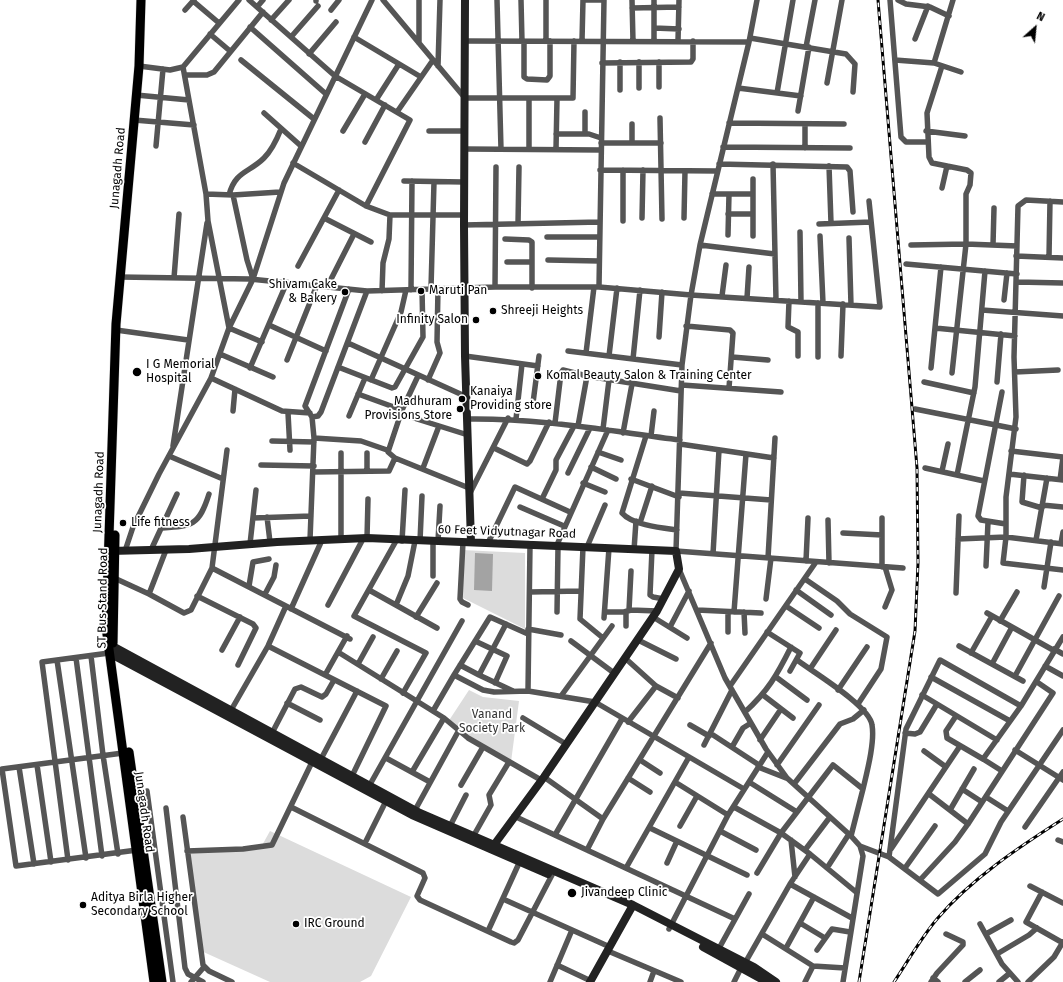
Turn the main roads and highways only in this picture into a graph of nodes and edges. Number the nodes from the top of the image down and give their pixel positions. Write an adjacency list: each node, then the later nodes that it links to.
1 (141, 0): 2 (main road, Junagadh Road)
2 (122, 258): 3 (main road, ST Bus Stand Road)
3 (111, 650): 4 (main road, Junagadh Road); 5 (main road, ST Bus Stand Road)
4 (154, 982)
5 (162, 982)

